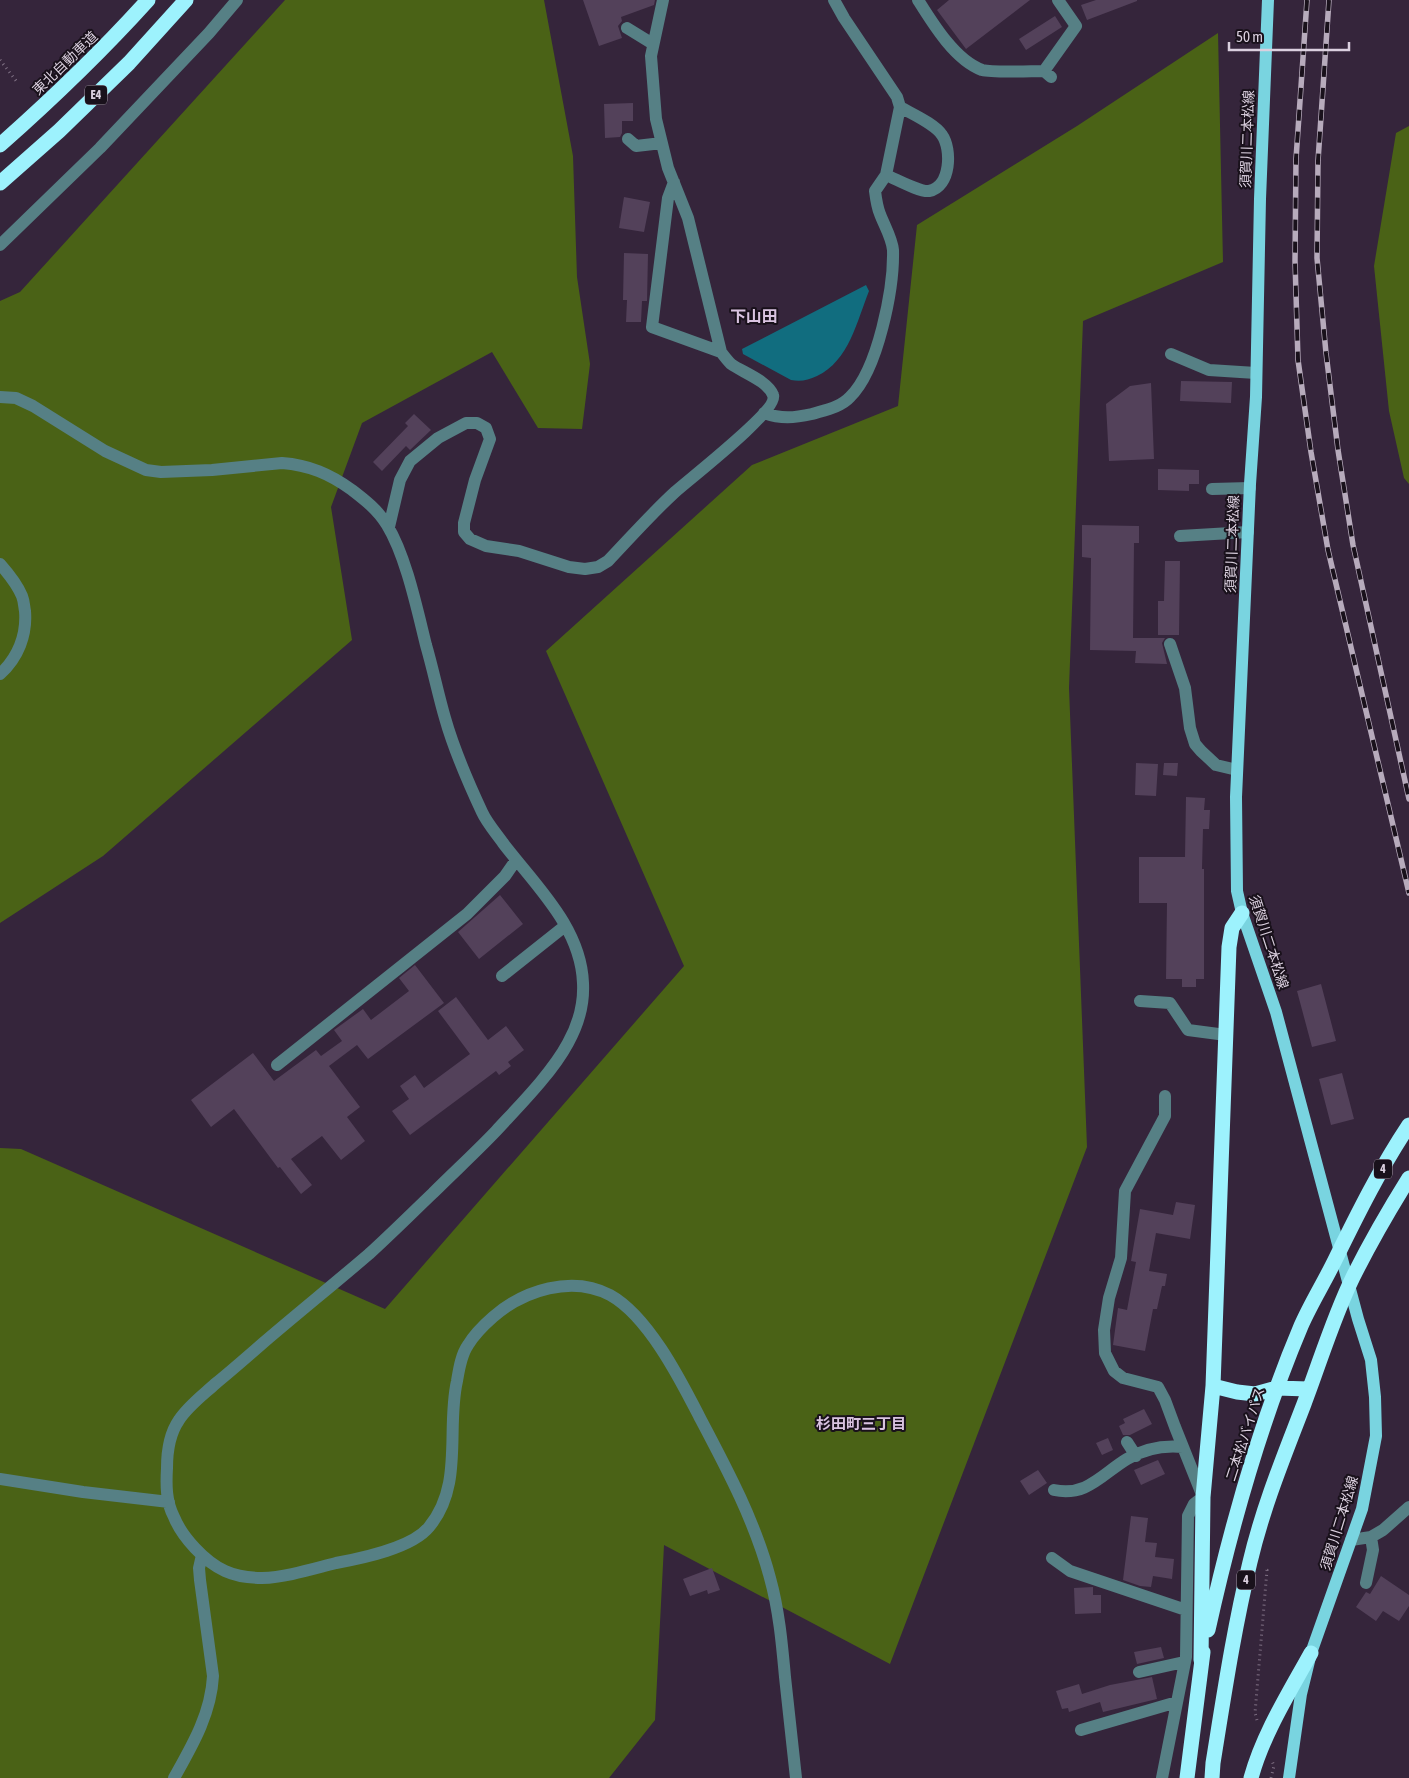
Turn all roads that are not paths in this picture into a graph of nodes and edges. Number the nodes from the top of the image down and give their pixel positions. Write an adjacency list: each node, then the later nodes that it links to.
1 (148, 0): 14 (highway, 東北自動車道 / E4)
2 (186, 0): 17 (highway, E4)
3 (237, 0): 18 (street)
4 (663, 0): 10 (street)
5 (834, 0): 11 (street)
6 (918, 0): 7 (street)
7 (1058, 0)
8 (1268, 0): 21 (main road, 須賀川二本松線)
9 (627, 28): 10 (street)
10 (653, 44): 13 (street)
11 (900, 107): 15 (street); 15 (street)
12 (628, 139): 13 (street)
13 (662, 143): 16 (street)
14 (0, 145)
15 (886, 175): 23 (street)
16 (674, 182): 19 (street); 19 (street)
17 (0, 183)
18 (0, 245)
19 (721, 352): 23 (street)
20 (1170, 354): 21 (street)
21 (1256, 373): 24 (main road, 須賀川二本松線)
22 (0, 397): 26 (street)
23 (764, 413): 26 (street)
24 (1250, 488): 25 (street); 27 (main road, 須賀川二本松線)
25 (1212, 489)
26 (389, 527): 33 (street)
27 (1248, 532): 28 (street); 32 (main road, 須賀川二本松線)
28 (1180, 536)
29 (0, 564): 31 (street)
30 (1170, 644): 32 (street)
31 (0, 674)
32 (1237, 770): 34 (main road, 須賀川二本松線)
33 (516, 860): 35 (street); 39 (street)
34 (1242, 913): 38 (highway); 55 (main road, 須賀川二本松線)
35 (565, 926): 36 (street); 52 (street)
36 (502, 976)
37 (1140, 1001): 38 (street)
38 (1226, 1035): 43 (highway)
39 (277, 1065)
40 (1165, 1096): 47 (street)
41 (1407, 1128): 44 (highway, 二本松バイパス / 4)
42 (1409, 1178): 45 (highway, 4)
43 (1214, 1386): 44 (highway); 51 (highway)
44 (1277, 1388): 45 (highway); 61 (highway, 二本松バイパス / 4)
45 (1308, 1389): 70 (highway, 4)
46 (1127, 1442): 48 (street)
47 (1183, 1447): 48 (street); 51 (street)
48 (1136, 1456): 50 (street)
49 (0, 1479): 52 (street)
50 (1054, 1490)
51 (1203, 1497): 59 (street); 61 (highway)
52 (169, 1502): 56 (street)
53 (1409, 1507): 54 (street)
54 (1371, 1537): 55 (street); 58 (street)
55 (1351, 1540): 60 (main road, 須賀川二本松線)
56 (202, 1555): 66 (street); 67 (street)
57 (1052, 1558): 59 (street)
58 (1366, 1583)
59 (1186, 1610): 62 (street)
60 (1311, 1653): 71 (highway); 72 (main road, 須賀川二本松線)
61 (1202, 1660): 69 (highway, 二本松バイパス / 4)
62 (1184, 1662): 63 (street); 64 (street)
63 (1139, 1672)
64 (1177, 1702): 65 (street); 68 (street)
65 (1082, 1730)
66 (174, 1778)
67 (796, 1778)
68 (1162, 1778)
69 (1187, 1778)
70 (1212, 1778)
71 (1251, 1778)
72 (1289, 1778)

